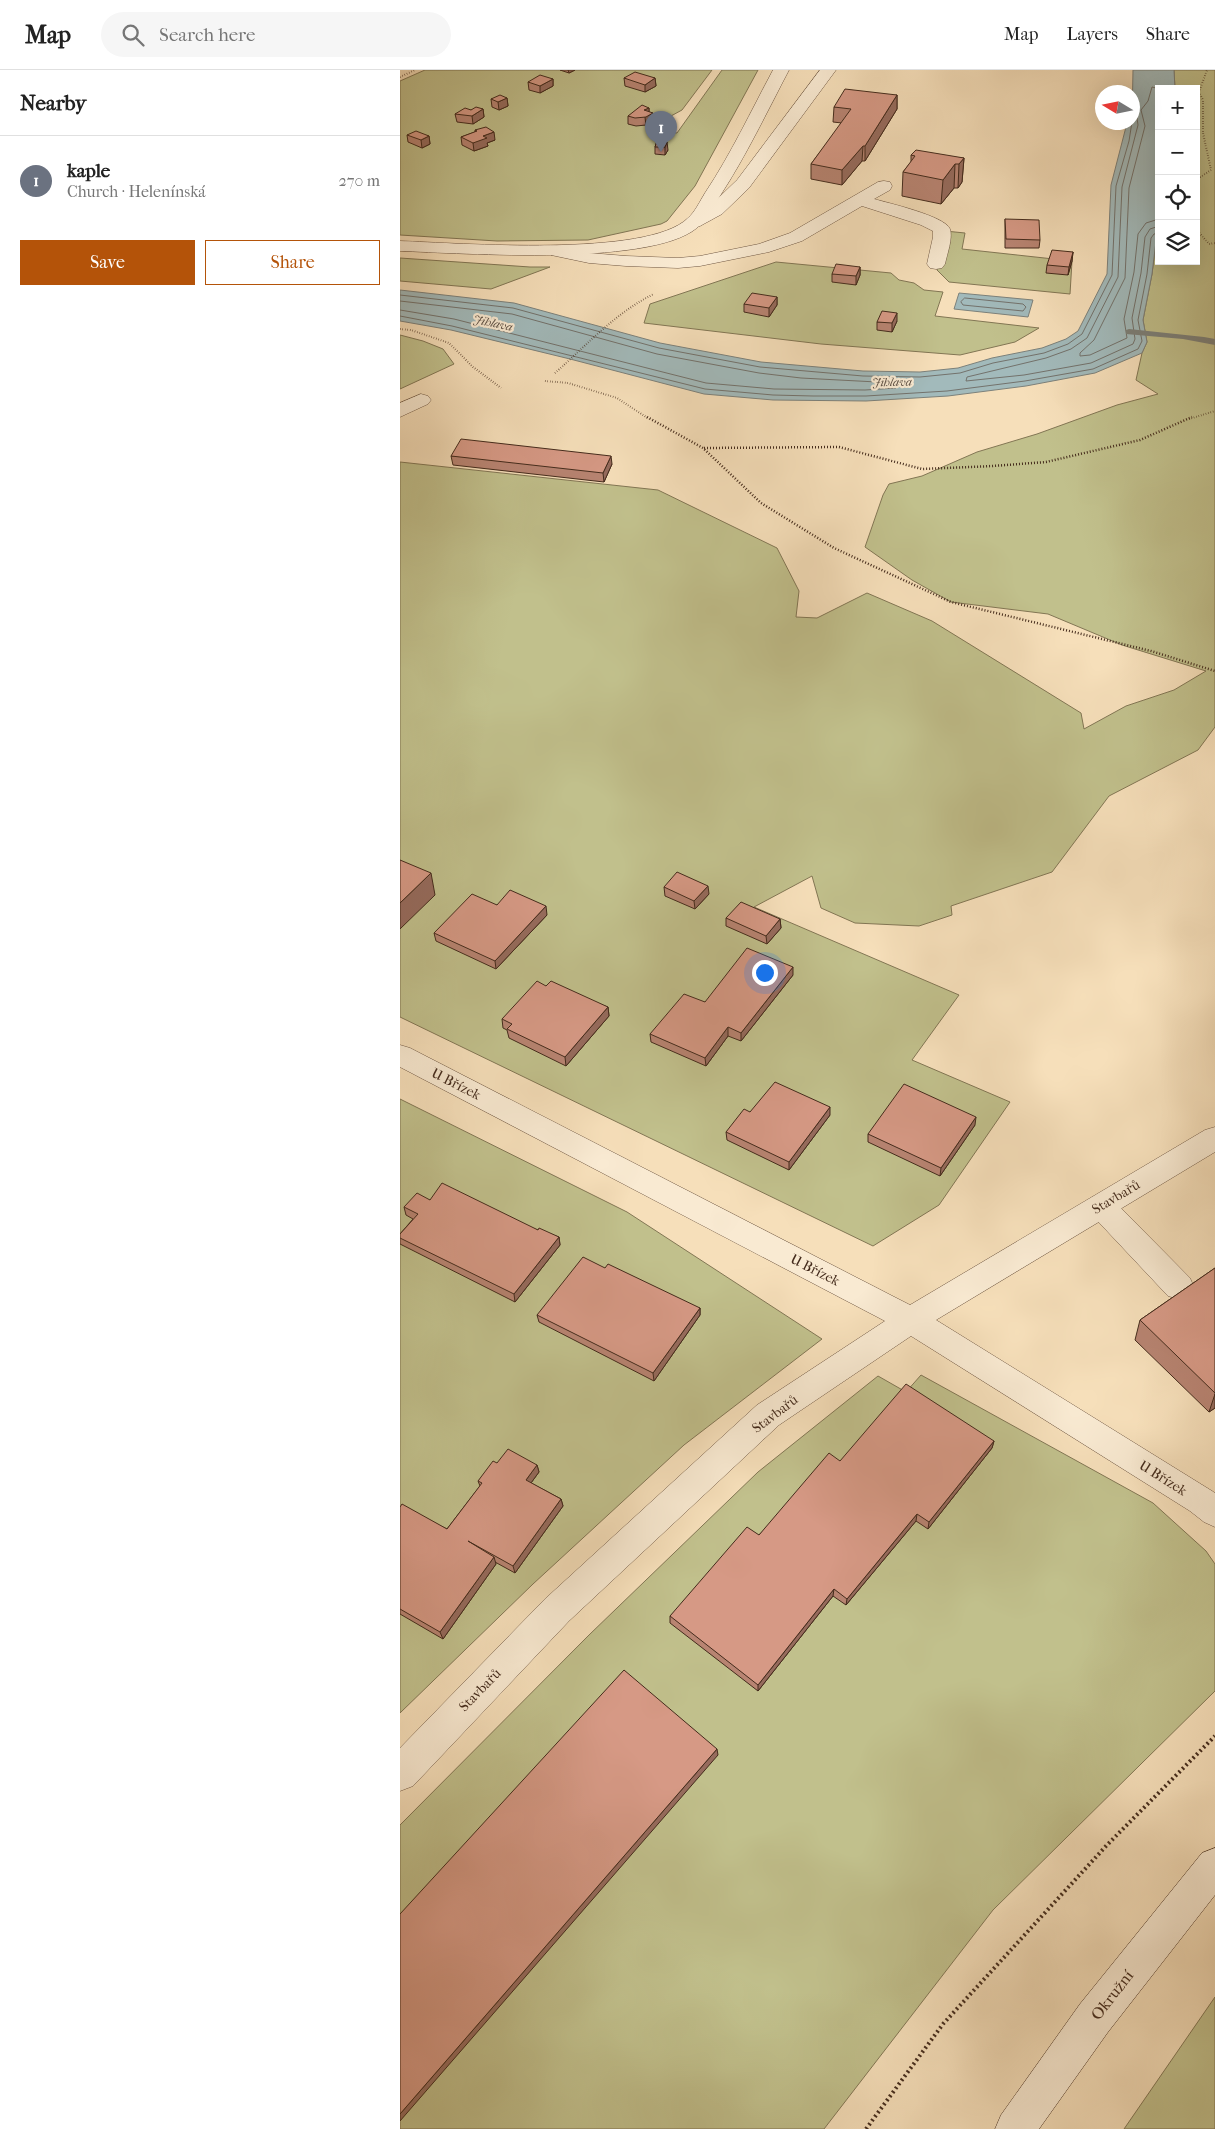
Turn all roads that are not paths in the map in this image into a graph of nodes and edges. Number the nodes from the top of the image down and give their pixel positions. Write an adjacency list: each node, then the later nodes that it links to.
1 (781, 70): 5 (street)
2 (828, 70): 5 (street)
3 (884, 186): 4 (street)
4 (860, 200): 7 (street); 8 (street)
5 (694, 222): 7 (street)
6 (400, 246): 7 (street)
7 (557, 252)
8 (936, 264)
9 (421, 400): 10 (street)
10 (400, 411)
11 (400, 1056): 15 (street, U Břízek)
12 (1215, 1138): 13 (street, Stavbařů)
13 (1100, 1206): 14 (street); 15 (street, Stavbařů)
14 (1178, 1287)
15 (912, 1320): 16 (street, U Břízek); 17 (street, Stavbařů)
16 (1215, 1512)
17 (400, 1773)
18 (1215, 1866): 19 (street, Okružní)
19 (1015, 2129)

